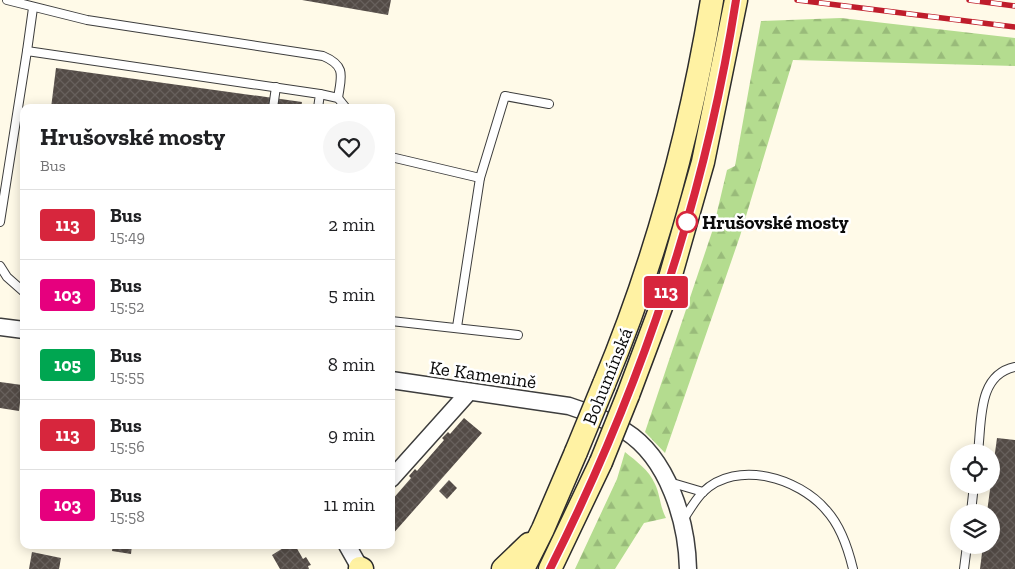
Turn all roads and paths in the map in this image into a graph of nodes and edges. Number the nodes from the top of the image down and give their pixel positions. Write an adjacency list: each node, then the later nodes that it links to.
1 (7, 0): 4 (lane)
2 (712, 0): 32 (main road, Bohumínská, bridge)
3 (736, 0): 31 (main road, Bohumínská, bridge)
4 (33, 8): 5 (lane); 8 (lane)
5 (27, 51): 6 (lane); 15 (lane)
6 (276, 88): 7 (lane); 9 (lane)
7 (320, 94): 8 (lane); 10 (lane)
8 (338, 98): 11 (lane)
9 (274, 104)
10 (319, 104)
11 (343, 104)
12 (549, 104): 14 (lane)
13 (395, 158): 14 (lane)
14 (480, 178): 20 (lane)
15 (0, 222)
16 (0, 266): 17 (lane)
17 (20, 289)
18 (395, 321): 20 (lane)
19 (0, 327): 21 (street)
20 (457, 327): 22 (lane)
21 (20, 330)
22 (518, 335)
23 (1015, 367): 26 (lane)
24 (395, 381): 25 (street, Ke Kamenině)
25 (469, 392): 27 (street); 28 (street, Ke Kamenině)
26 (979, 444)
27 (395, 475)
28 (668, 481): 29 (lane); 30 (street, Ke Kamenině)
29 (703, 492): 30 (lane); 41 (lane)
30 (683, 520): 40 (street, Ke Kamenině)
31 (572, 526): 38 (main road, Bohumínská); 39 (main road)
32 (543, 530): 36 (main road); 37 (main road, Bohumínská)
33 (349, 549): 35 (street)
34 (966, 554): 42 (lane)
35 (361, 569)
36 (503, 569)
37 (523, 569)
38 (550, 569)
39 (558, 569)
40 (688, 569)
41 (853, 569)
42 (964, 569)

